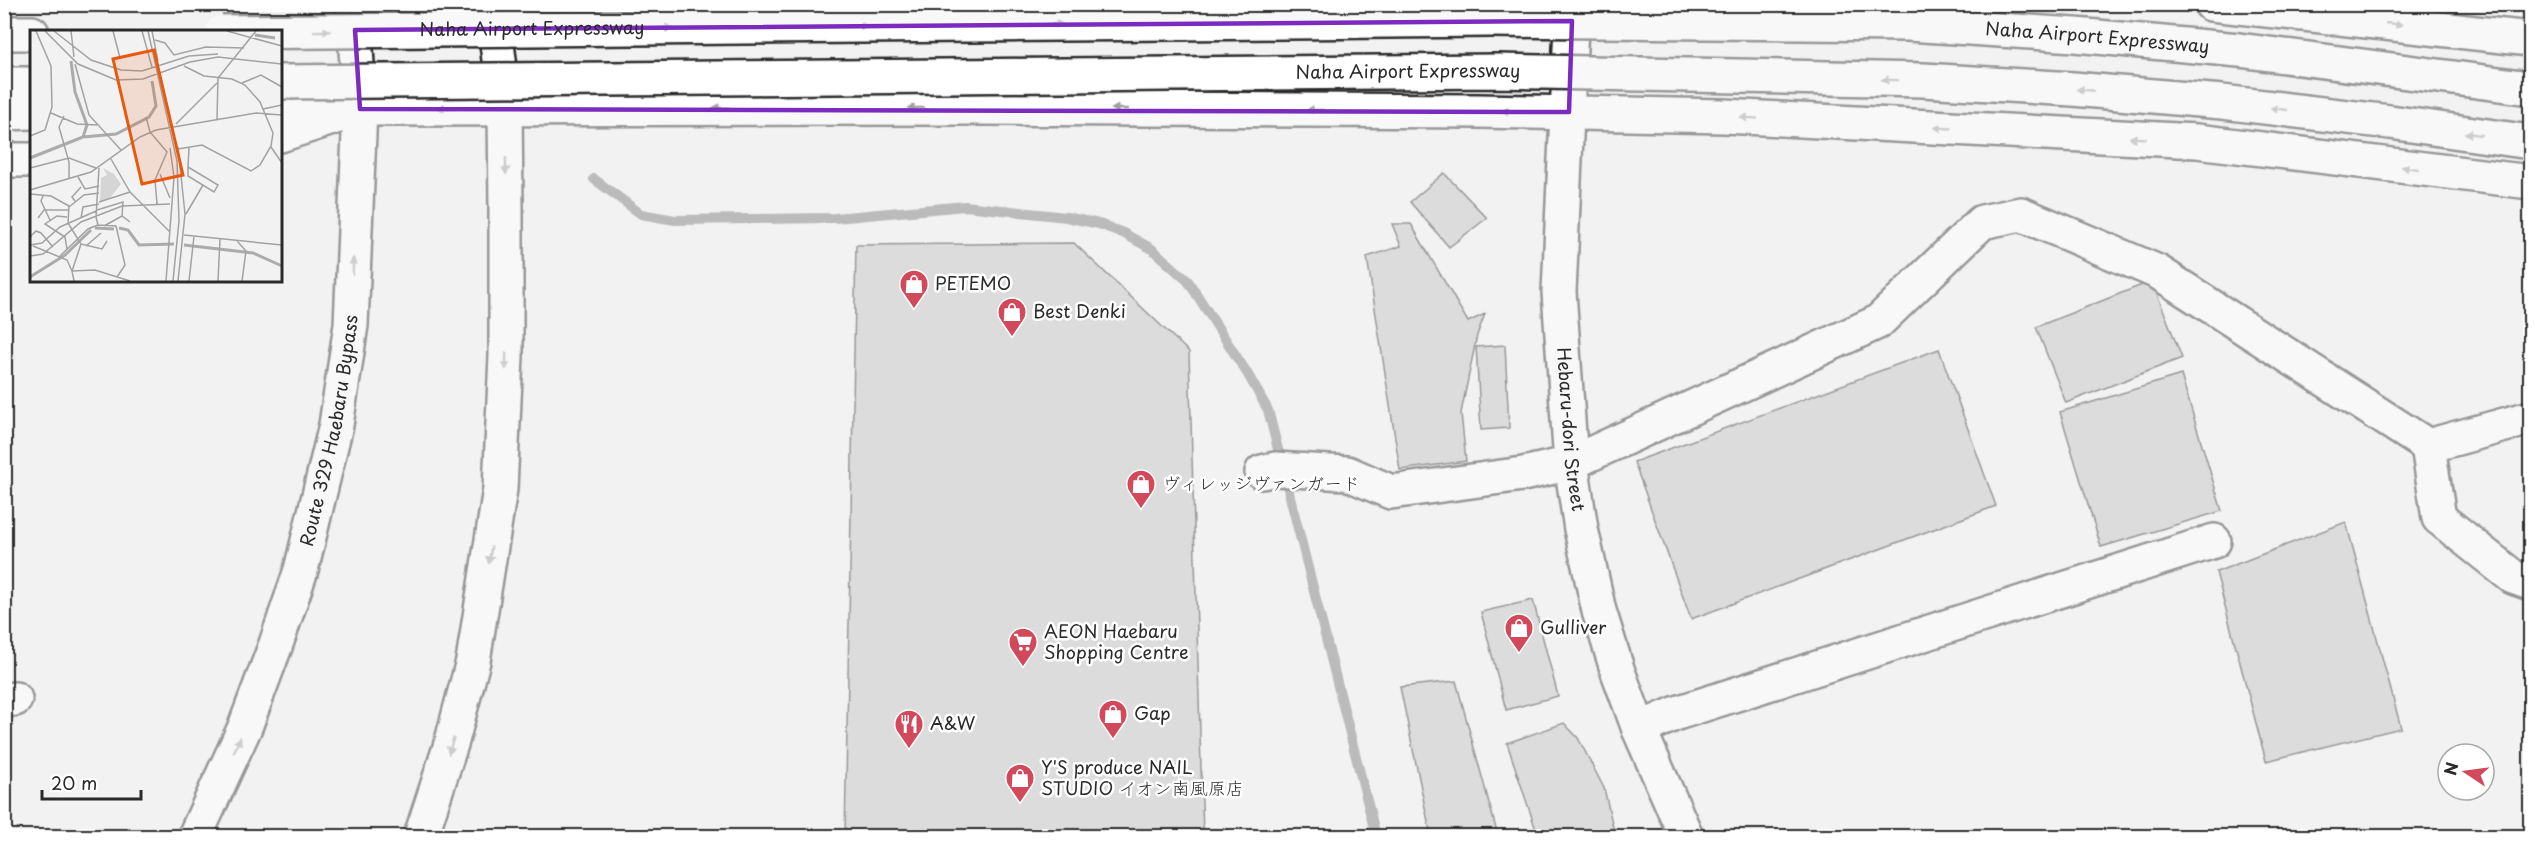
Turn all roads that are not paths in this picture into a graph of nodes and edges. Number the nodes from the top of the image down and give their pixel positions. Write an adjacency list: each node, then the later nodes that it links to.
1 (353, 4): 14 (main road, Route 329 Haebaru Bypass)
2 (492, 4): 13 (main road)
3 (1572, 4): 17 (main road, Hebaru-dori Street)
4 (2211, 4): 8 (main road, one-way to 8)
5 (282, 31): 12 (main road, Naha Airport Expressway, one-way to 12, bridge)
6 (4, 33): 7 (main road)
7 (30, 33)
8 (2530, 39)
9 (282, 82): 20 (main road, Naha Airport Expressway, one-way to 9, bridge)
10 (4, 84): 11 (main road)
11 (30, 84)
12 (2530, 88)
13 (505, 107): 14 (main road, one-way to 14); 17 (main road, one-way to 13); 32 (main road, one-way to 32)
14 (360, 109): 15 (main road); 19 (main road); 31 (main road, Route 329 Haebaru Bypass, one-way to 14)
15 (282, 110)
16 (30, 112): 18 (main road)
17 (1569, 112): 23 (main road, one-way to 17); 26 (main road, Hebaru-dori Street)
18 (4, 113)
19 (282, 134)
20 (2530, 142)
21 (4, 160): 22 (main road)
22 (30, 160)
23 (2530, 182)
24 (2530, 418): 25 (main road)
25 (2428, 446): 26 (main road); 29 (main road)
26 (1571, 463): 27 (main road); 30 (main road, Hebaru-dori Street)
27 (1269, 470)
28 (2214, 542): 30 (main road)
29 (2530, 583)
30 (1639, 729): 33 (main road, Hebaru-dori Street)
31 (195, 837)
32 (421, 837)
33 (1686, 837)

